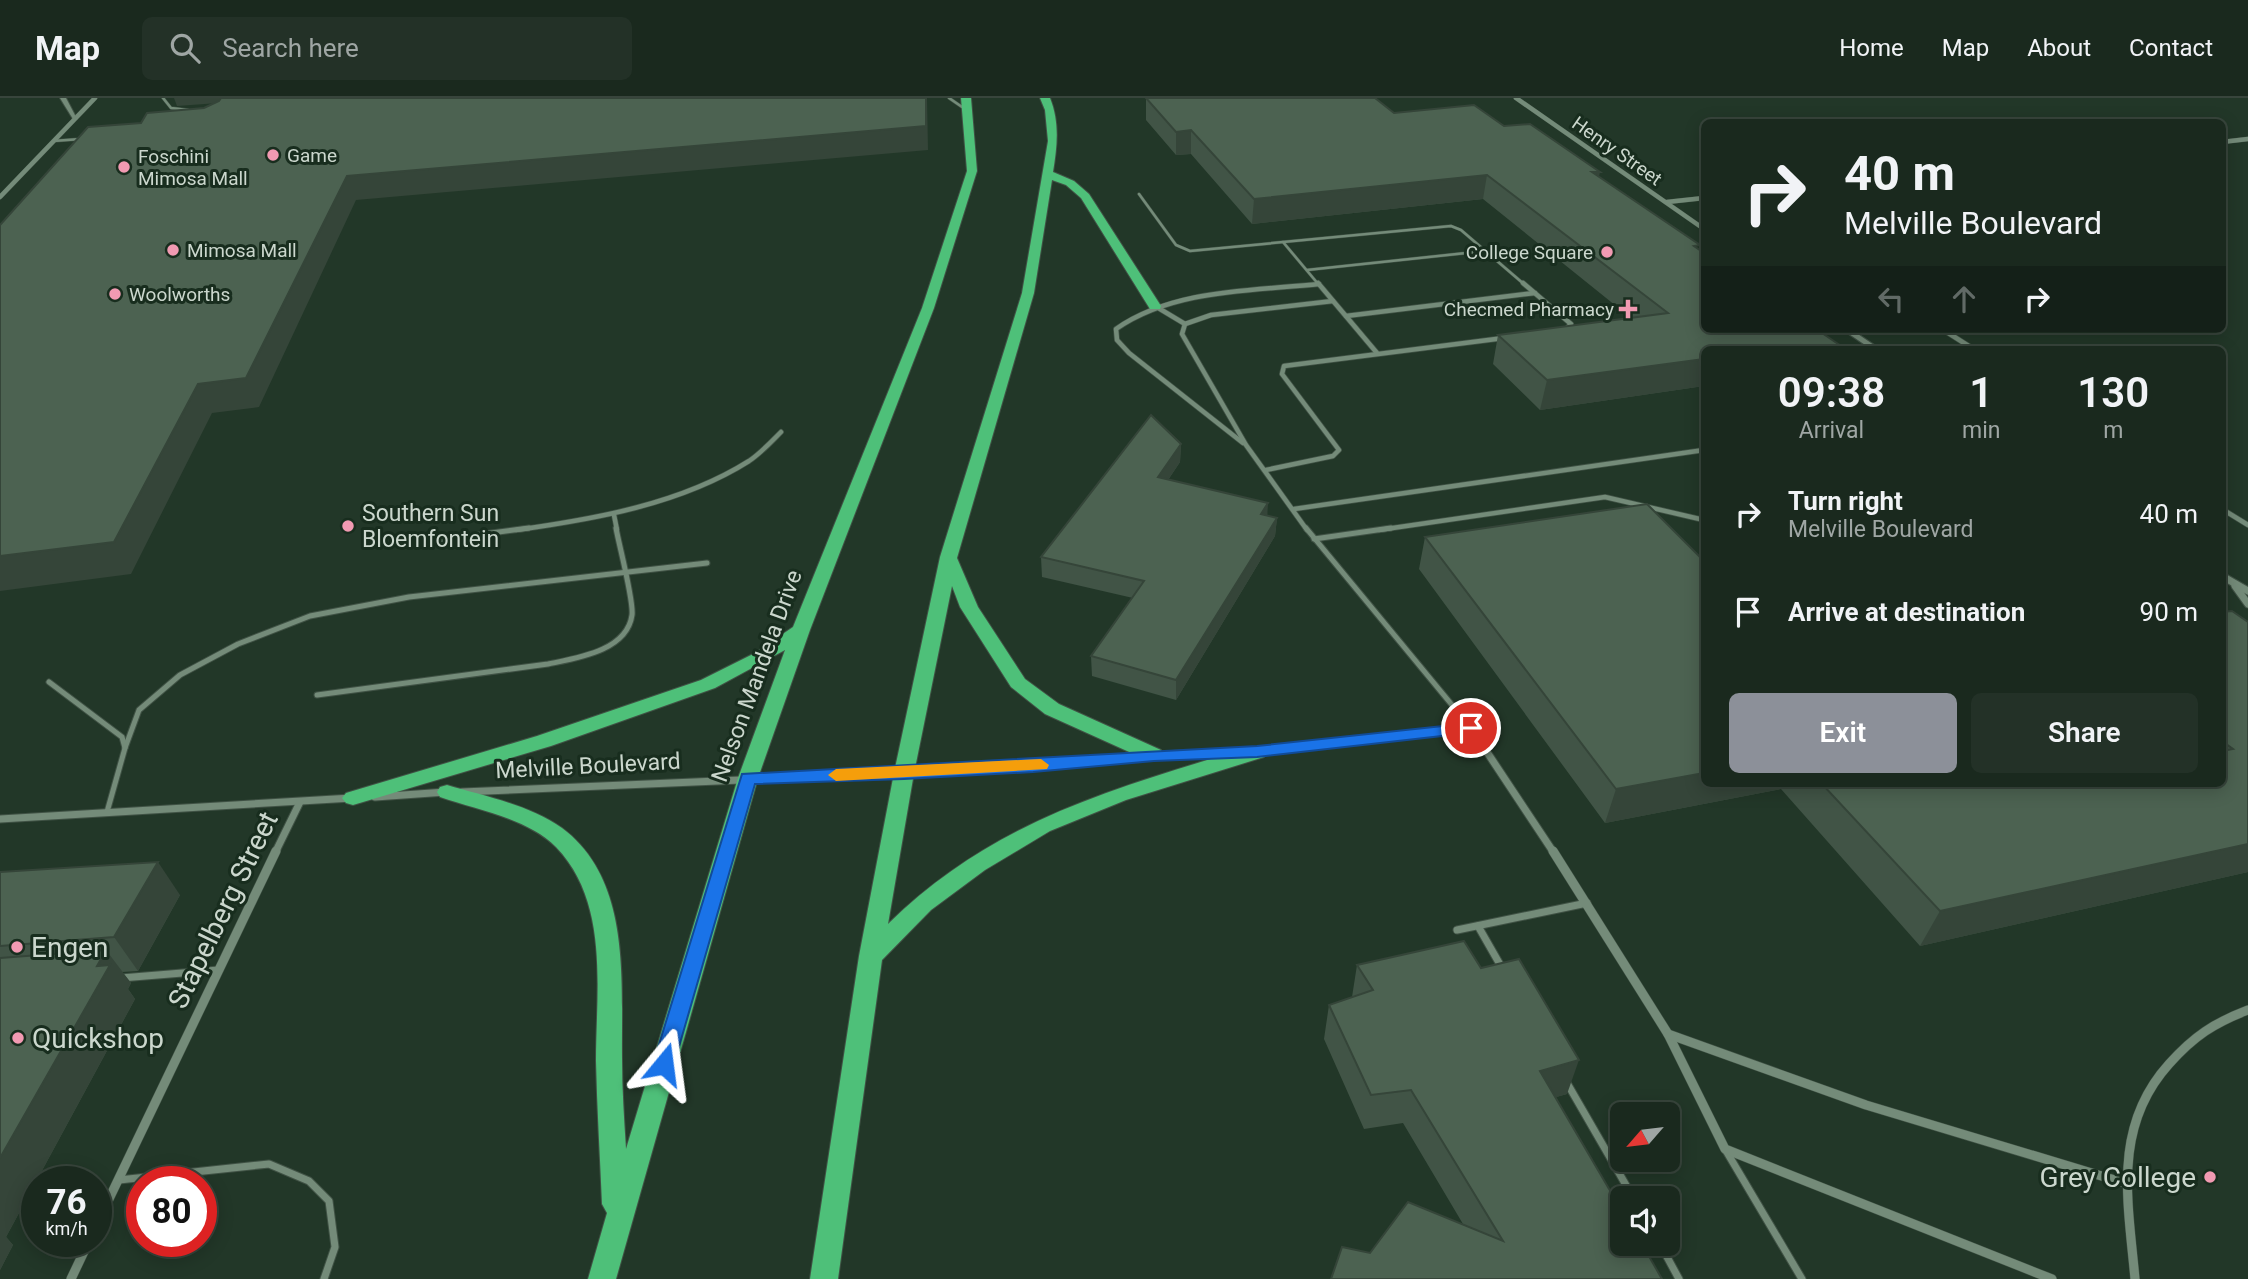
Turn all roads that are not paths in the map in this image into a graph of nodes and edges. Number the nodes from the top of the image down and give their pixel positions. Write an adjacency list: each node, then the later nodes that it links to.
1 (63, 98): 9 (street)
2 (94, 98): 9 (street)
3 (163, 98): 8 (lane)
4 (949, 98): 7 (lane)
5 (1045, 98): 14 (highway)
6 (1516, 98): 18 (street, Henry Street)
7 (967, 104): 54 (highway, Nelson Mandela Drive)
8 (195, 109)
9 (75, 118): 12 (street)
10 (93, 138): 12 (lane)
11 (2248, 139): 13 (street)
12 (53, 141): 16 (street)
13 (2226, 142)
14 (1048, 174): 26 (highway); 47 (highway)
15 (1139, 194): 20 (lane)
16 (0, 197)
17 (1701, 198): 18 (street)
18 (1667, 202): 19 (street, Henry Street)
19 (1701, 227)
20 (1283, 242): 21 (lane); 22 (lane)
21 (1486, 251): 22 (lane); 24 (lane)
22 (1307, 270): 23 (lane)
23 (1319, 284): 25 (lane); 26 (lane)
24 (1535, 293): 27 (lane); 29 (lane)
25 (1334, 301): 27 (lane); 28 (lane)
26 (1155, 306): 28 (lane); 37 (lane)
27 (1346, 316): 35 (lane)
28 (1185, 324): 37 (lane)
29 (1560, 331)
30 (1852, 333): 33 (street)
31 (1948, 333): 34 (lane)
32 (1508, 337): 35 (lane)
33 (1871, 346)
34 (1969, 346)
35 (1377, 353): 39 (lane)
36 (781, 432): 42 (lane)
37 (1246, 445): 39 (lane)
38 (1701, 450): 40 (lane)
39 (1266, 470): 40 (lane)
40 (1294, 509): 45 (lane)
41 (2226, 512): 44 (lane)
42 (614, 515): 46 (lane); 49 (lane)
43 (1701, 519): 45 (lane)
44 (2248, 526)
45 (1314, 539): 57 (lane)
46 (416, 543)
47 (949, 558): 60 (highway); 61 (highway)
48 (707, 563): 49 (lane)
49 (626, 573): 56 (lane); 58 (lane)
50 (2226, 579): 51 (street)
51 (2233, 583): 52 (street); 53 (street)
52 (2248, 591)
53 (2248, 604)
54 (801, 630): 62 (highway, Nelson Mandela Drive); 64 (highway)
55 (49, 682): 58 (lane)
56 (317, 695)
57 (1471, 728): 59 (street, Melville Boulevard); 68 (street)
58 (125, 748): 66 (lane)
59 (1257, 751): 60 (street, Melville Boulevard); 71 (highway)
60 (1154, 755): 61 (street, Melville Boulevard)
61 (904, 773): 62 (street, Melville Boulevard); 71 (highway)
62 (748, 778): 63 (street, Melville Boulevard); 83 (highway, Nelson Mandela Drive)
63 (447, 792): 64 (street, Melville Boulevard); 83 (highway)
64 (353, 798): 65 (street, Melville Boulevard)
65 (300, 802): 66 (street, Melville Boulevard); 72 (street, Stapelberg Street)
66 (107, 812): 67 (street, Melville Boulevard)
67 (0, 819)
68 (1587, 903): 69 (lane); 76 (street)
69 (1478, 926): 70 (lane); 73 (lane)
70 (1457, 930)
71 (871, 956): 89 (highway)
72 (219, 970): 74 (lane); 79 (street, Stapelberg Street)
73 (1505, 974)
74 (110, 979)
75 (2248, 1010): 80 (street)
76 (1668, 1034): 78 (street); 80 (street)
77 (1566, 1080): 81 (lane)
78 (1725, 1149): 91 (lane); 92 (street)
79 (119, 1180): 82 (street, Stapelberg Street); 87 (lane)
80 (2128, 1184): 93 (street)
81 (1627, 1186)
82 (112, 1194)
83 (617, 1220): 88 (highway, Nelson Mandela Drive)
84 (1667, 1256): 90 (lane)
85 (81, 1257): 86 (street)
86 (71, 1279)
87 (324, 1279)
88 (602, 1279)
89 (824, 1279)
90 (1679, 1279)
91 (1802, 1279)
92 (2052, 1279)
93 (2135, 1279)

